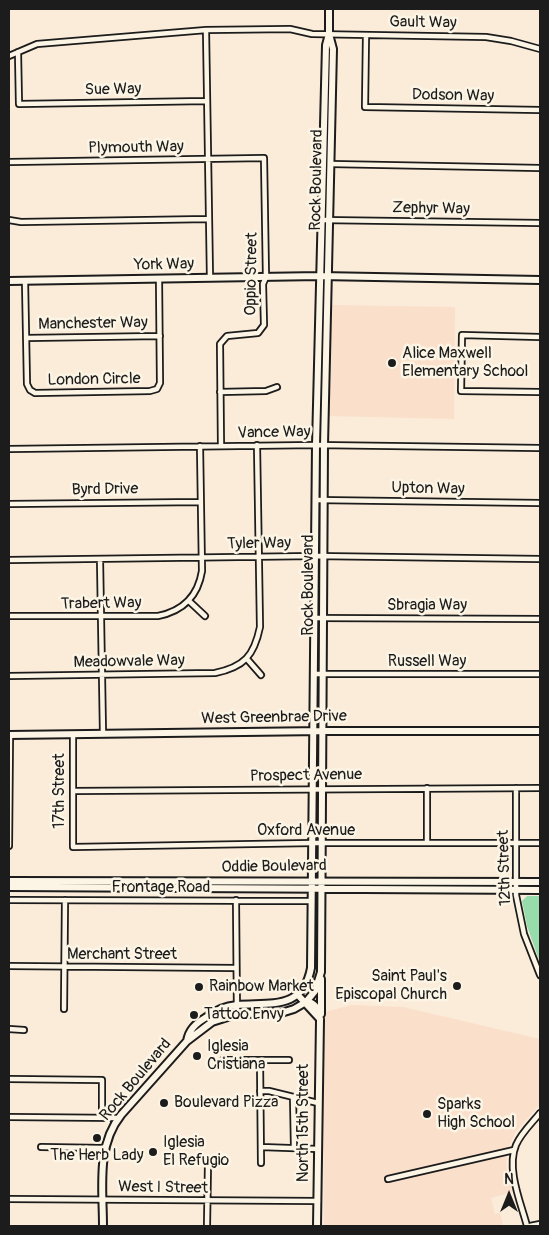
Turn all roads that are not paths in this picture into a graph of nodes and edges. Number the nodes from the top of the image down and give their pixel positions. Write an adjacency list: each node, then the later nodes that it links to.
1 (329, 9): 3 (main road, Rock Boulevard)
2 (206, 30): 3 (street, Gault Way); 6 (street, Gault Way); 8 (street)
3 (329, 34): 4 (street, Gault Way); 13 (main road, Rock Boulevard); 17 (main road, Rock Boulevard)
4 (366, 35): 5 (street, Gault Way); 9 (street, Dodson Way)
5 (540, 49)
6 (18, 52): 7 (street, Gault Way); 8 (street, Sue Way)
7 (9, 56)
8 (208, 101): 11 (street)
9 (540, 110)
10 (264, 158): 11 (street, Plymouth Way); 22 (street, Oppio Street)
11 (208, 159): 12 (street, Plymouth Way); 15 (street)
12 (9, 162)
13 (331, 164): 14 (street); 18 (main road, Rock Boulevard)
14 (540, 168)
15 (209, 219): 16 (street); 23 (street)
16 (9, 220)
17 (321, 220): 18 (street, Zephyr Way); 20 (main road, Rock Boulevard)
18 (330, 220): 19 (street, Zephyr Way); 21 (main road, Rock Boulevard)
19 (540, 223)
20 (320, 276): 21 (main road, York Way); 22 (main road, York Way); 35 (main road, Rock Boulevard)
21 (329, 276): 25 (main road); 35 (main road, Rock Boulevard)
22 (266, 277): 23 (main road, York Way); 32 (street, Oppio Street)
23 (210, 278): 24 (main road, York Way)
24 (159, 279): 27 (main road, York Way); 28 (street, London Circle)
25 (540, 280)
26 (9, 281): 27 (main road, York Way)
27 (25, 281): 30 (street, London Circle)
28 (160, 336): 30 (street, Manchester Way); 30 (street, London Circle)
29 (540, 336): 33 (street)
30 (26, 338)
31 (277, 387): 32 (street)
32 (220, 392): 37 (street, Oppio Street)
33 (540, 392)
34 (257, 445): 35 (street, Vance Way); 37 (street, Vance Way); 45 (street)
35 (320, 445): 38 (street, Vance Way); 40 (main road, Rock Boulevard); 41 (main road, Rock Boulevard)
36 (200, 446): 37 (street, Vance Way); 39 (street, Vance Way); 42 (street)
37 (221, 446)
38 (540, 448)
39 (9, 449)
40 (316, 500): 41 (street, Upton Way); 46 (main road, Rock Boulevard)
41 (324, 500): 43 (street, Upton Way); 47 (main road, Rock Boulevard)
42 (201, 502): 44 (street, Byrd Drive); 48 (street)
43 (540, 503)
44 (9, 504)
45 (258, 556): 46 (street, Tyler Way); 48 (street, Tyler Way); 59 (street)
46 (315, 556): 47 (street, Tyler Way); 56 (main road, Rock Boulevard)
47 (323, 556): 50 (street, Tyler Way); 57 (main road, Rock Boulevard)
48 (202, 557): 49 (street, Tyler Way); 52 (street)
49 (100, 559): 51 (street, Tyler Way); 55 (street)
50 (540, 559)
51 (9, 560)
52 (189, 601): 54 (street); 55 (street, Trabert Way)
53 (9, 616): 55 (street, Trabert Way)
54 (205, 616)
55 (101, 617): 60 (street)
56 (314, 618): 57 (street, Sbragia Way); 61 (main road, Rock Boulevard)
57 (323, 618): 58 (street, Sbragia Way); 62 (main road, Rock Boulevard)
58 (540, 619)
59 (247, 659): 60 (street, Meadowvale Way); 64 (street)
60 (102, 674): 65 (street, Meadowvale Way); 70 (street)
61 (314, 674): 62 (street, Russell Way); 66 (main road, Rock Boulevard)
62 (322, 674): 63 (street, Russell Way); 67 (main road, Rock Boulevard)
63 (540, 674)
64 (261, 675)
65 (9, 676)
66 (313, 731): 67 (main road, West Greenbrae Drive); 70 (main road, West Greenbrae Drive); 72 (main road, Rock Boulevard)
67 (322, 731): 68 (main road, West Greenbrae Drive); 73 (main road, Rock Boulevard)
68 (540, 731)
69 (73, 734): 70 (main road, West Greenbrae Drive); 71 (main road, West Greenbrae Drive); 78 (street, 17th Street)
70 (103, 734)
71 (9, 735): 77 (street)
72 (313, 788): 73 (street, Prospect Avenue); 78 (street, Prospect Avenue); 79 (main road, Rock Boulevard)
73 (321, 788): 74 (street, Prospect Avenue); 80 (main road, Rock Boulevard)
74 (427, 788): 75 (street, Prospect Avenue); 81 (street)
75 (516, 788): 76 (street, Prospect Avenue); 82 (street, 12th Street)
76 (540, 788)
77 (9, 791): 84 (street)
78 (73, 791): 85 (street, 17th Street)
79 (313, 843): 80 (street, Oxford Avenue); 85 (street, Oxford Avenue); 86 (main road, Rock Boulevard)
80 (321, 843): 81 (street, Oxford Avenue); 87 (main road, Rock Boulevard)
81 (427, 843): 82 (street, Oxford Avenue)
82 (516, 843): 83 (street, Oxford Avenue); 89 (street, 12th Street)
83 (540, 843)
84 (9, 846)
85 (73, 847)
86 (312, 880): 87 (main road, Oddie Boulevard); 88 (main road, Oddie Boulevard); 92 (main road, Rock Boulevard)
87 (321, 880): 89 (main road, Oddie Boulevard); 93 (main road, Rock Boulevard)
88 (9, 881)
89 (515, 881): 90 (main road, Oddie Boulevard); 94 (street, 12th Street)
90 (540, 882)
91 (9, 887): 92 (main road, Oddie Boulevard)
92 (312, 888): 93 (main road, Oddie Boulevard); 99 (main road, Rock Boulevard)
93 (321, 889): 94 (main road, Oddie Boulevard); 103 (main road, Rock Boulevard)
94 (516, 890): 95 (main road, Oddie Boulevard); 104 (street, 12th Street)
95 (540, 890)
96 (9, 900): 97 (street, Frontage Road)
97 (65, 900): 98 (street, Frontage Road); 101 (street)
98 (236, 900): 99 (street, Frontage Road); 102 (street)
99 (312, 901): 105 (main road, Rock Boulevard)
100 (9, 966): 101 (street, Merchant Street)
101 (65, 967): 102 (street, Merchant Street); 108 (street)
102 (235, 968): 107 (street)
103 (321, 972): 106 (main road, Rock Boulevard); 110 (main road, North 15th Street)
104 (540, 975)
105 (297, 994): 106 (main road); 107 (main road, Rock Boulevard)
106 (306, 1002): 109 (main road, Rock Boulevard); 110 (main road)
107 (235, 1005): 109 (street); 113 (main road, Rock Boulevard)
108 (64, 1009)
109 (237, 1014): 113 (main road, Rock Boulevard)
110 (320, 1020): 120 (main road, North 15th Street)
111 (9, 1030): 112 (street)
112 (24, 1030)
113 (186, 1041): 124 (main road, Rock Boulevard)
114 (223, 1060): 115 (street)
115 (260, 1060): 116 (street); 118 (street)
116 (289, 1060)
117 (9, 1079): 123 (street)
118 (260, 1091): 119 (street); 126 (street)
119 (293, 1096): 120 (street); 127 (street)
120 (318, 1103): 129 (main road, North 15th Street)
121 (540, 1113): 130 (street)
122 (9, 1117): 123 (street)
123 (102, 1118): 124 (street)
124 (119, 1118): 128 (main road, Rock Boulevard)
125 (41, 1146): 128 (street)
126 (260, 1147): 127 (street); 132 (street)
127 (294, 1147): 129 (street)
128 (104, 1148): 135 (main road, Rock Boulevard)
129 (318, 1149): 137 (main road, North 15th Street)
130 (514, 1150): 133 (street); 142 (street)
131 (208, 1164): 136 (street)
132 (261, 1164)
133 (388, 1179)
134 (9, 1199): 135 (street, West I Street)
135 (103, 1200): 136 (street, West I Street); 139 (main road, Rock Boulevard)
136 (207, 1201): 137 (street, West I Street); 140 (street)
137 (318, 1201): 141 (main road, North 15th Street)
138 (540, 1224): 142 (street)
139 (103, 1226)
140 (207, 1226)
141 (317, 1226)
142 (529, 1226)

